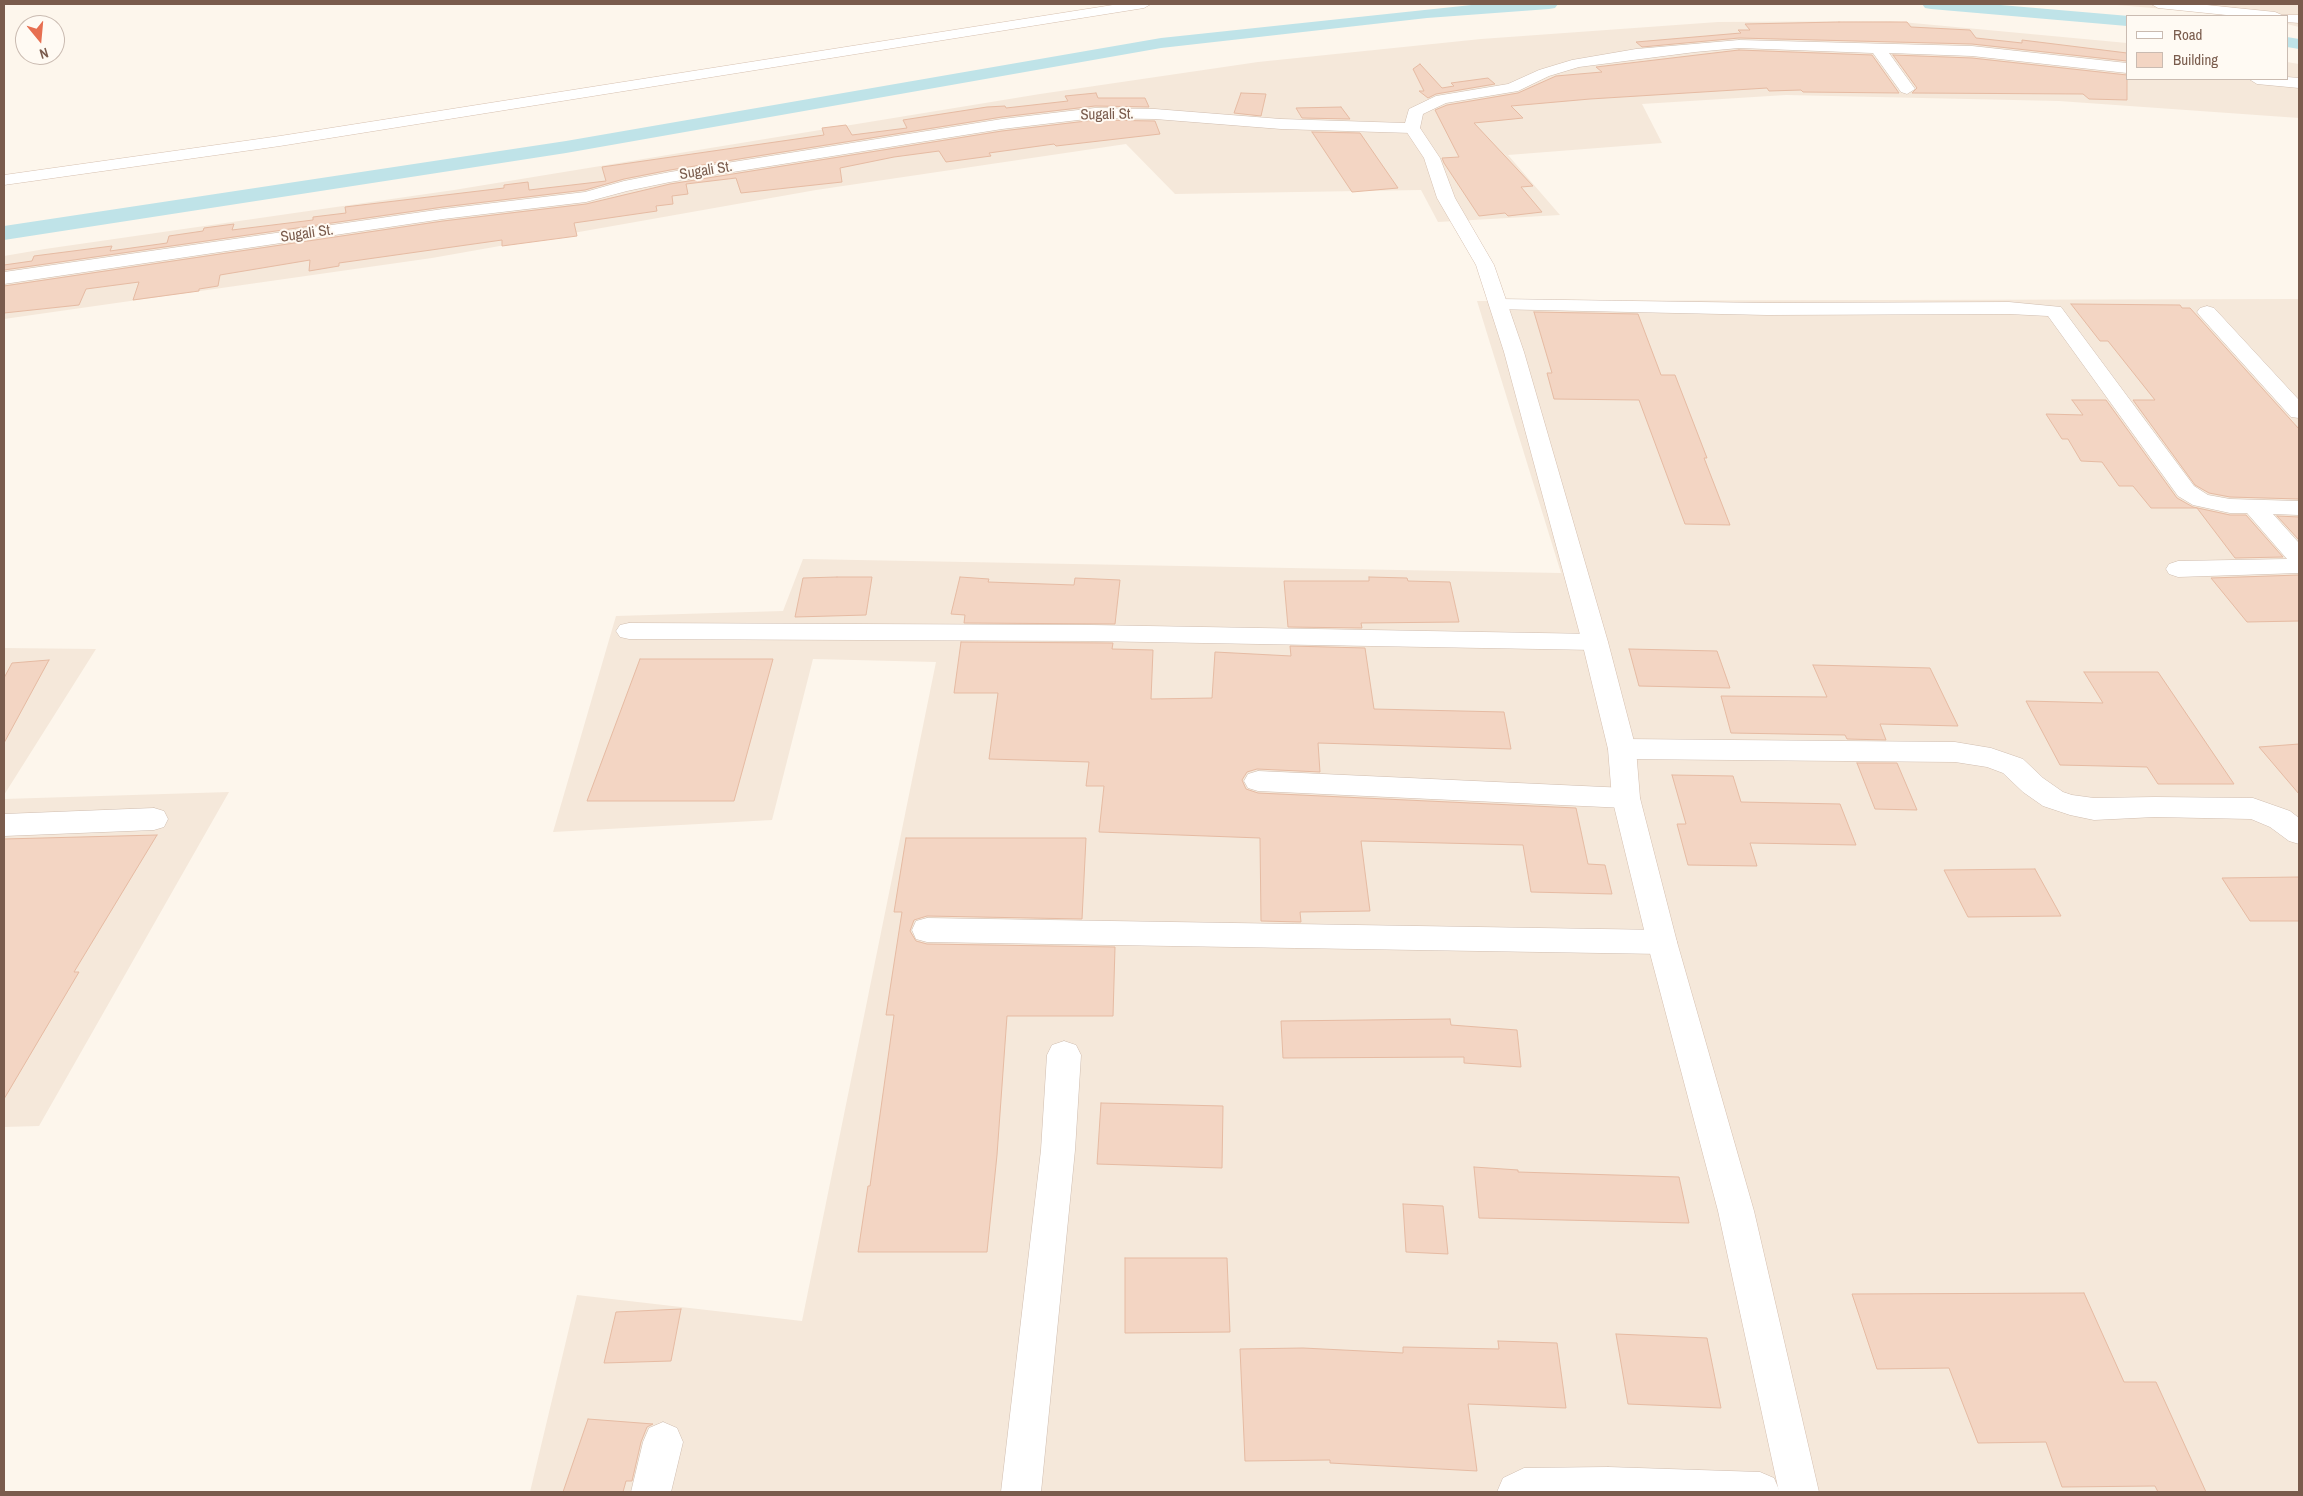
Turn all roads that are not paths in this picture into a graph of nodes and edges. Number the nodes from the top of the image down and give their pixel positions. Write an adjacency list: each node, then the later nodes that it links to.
1 (1144, 4): 10 (street)
2 (2158, 4): 3 (street)
3 (2265, 15)
4 (1877, 47): 5 (street); 8 (street); 9 (street)
5 (2126, 68)
6 (2268, 80): 7 (street)
7 (2299, 83)
8 (1907, 89)
9 (1412, 128): 11 (street, Sugali St.); 12 (street)
10 (4, 180)
11 (4, 278)
12 (1498, 305): 15 (street); 21 (street)
13 (2207, 312): 14 (street)
14 (2299, 412)
15 (2255, 508): 16 (street); 17 (street)
16 (2299, 508)
17 (2299, 557)
18 (2299, 566): 19 (street)
19 (2178, 569)
20 (629, 631): 21 (street)
21 (1595, 642): 22 (street)
22 (1622, 749): 24 (street); 27 (street)
23 (1258, 781): 24 (street)
24 (1626, 798): 29 (street)
25 (154, 819): 26 (street)
26 (4, 825)
27 (2299, 833)
28 (927, 930): 29 (street)
29 (1662, 942): 36 (street)
30 (1064, 1055): 33 (street)
31 (663, 1442): 32 (street)
32 (651, 1492)
33 (1021, 1492)
34 (1517, 1492): 35 (street)
35 (1760, 1492)
36 (1799, 1492)

